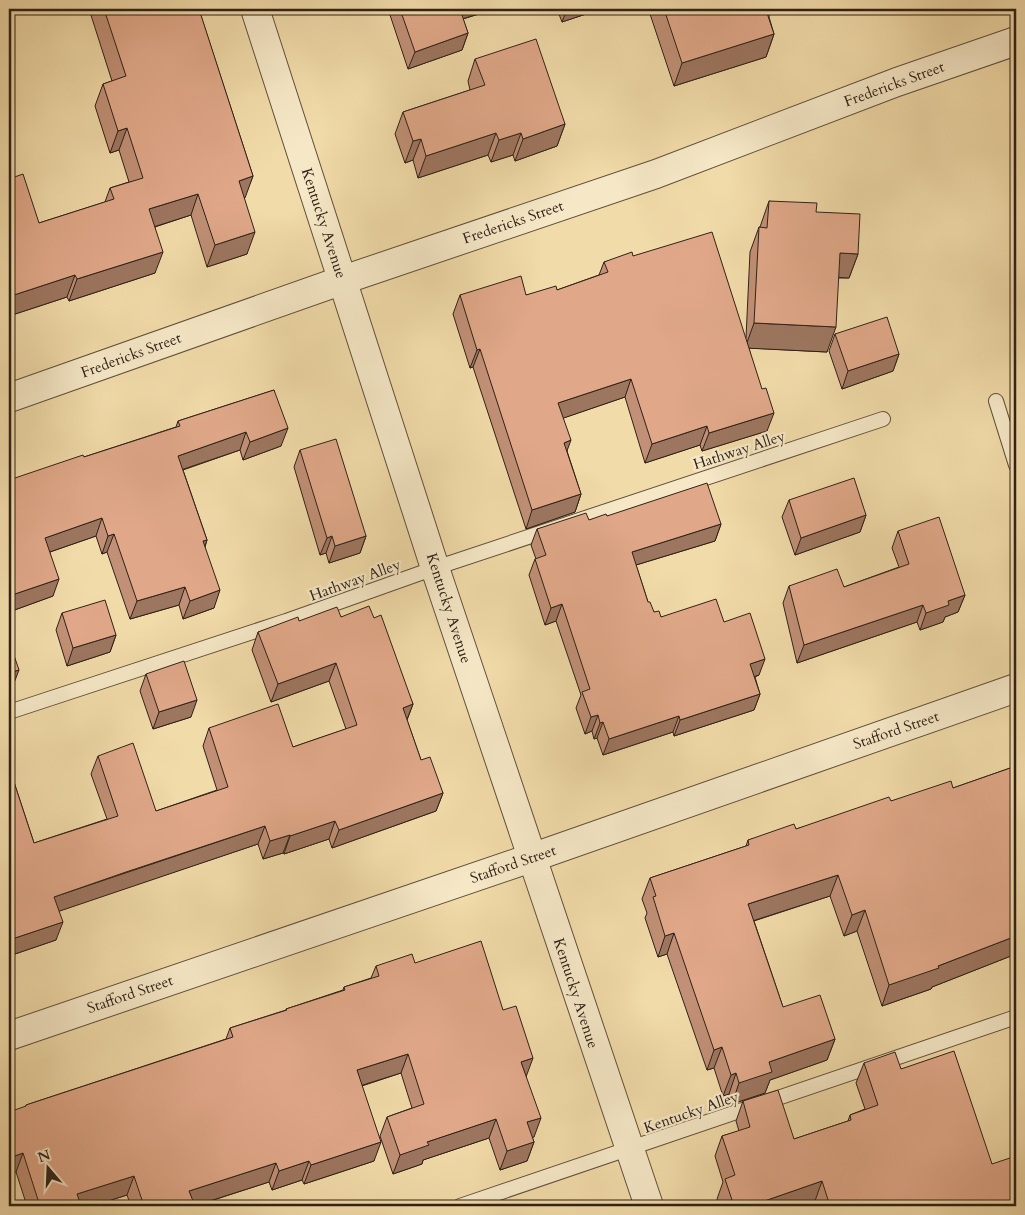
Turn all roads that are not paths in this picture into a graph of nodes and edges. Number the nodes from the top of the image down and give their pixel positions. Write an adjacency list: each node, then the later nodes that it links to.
1 (255, 9): 3 (street, Kentucky Avenue)
2 (1016, 41): 3 (street, Fredericks Street)
3 (343, 280): 4 (street, Fredericks Street); 8 (street, Kentucky Avenue)
4 (9, 398)
5 (996, 401): 7 (lane)
6 (883, 419): 8 (lane, Hathway Alley)
7 (1016, 465)
8 (435, 568): 10 (lane, Hathway Alley); 11 (street, Kentucky Avenue)
9 (1016, 688): 11 (street, Stafford Street)
10 (9, 712)
11 (532, 858): 13 (street, Stafford Street); 14 (street, Kentucky Avenue)
12 (1016, 1017): 14 (lane, Kentucky Alley)
13 (9, 1036)
14 (629, 1150): 15 (lane, Kentucky Alley); 16 (street, Kentucky Avenue)
15 (460, 1206)
16 (648, 1206)

